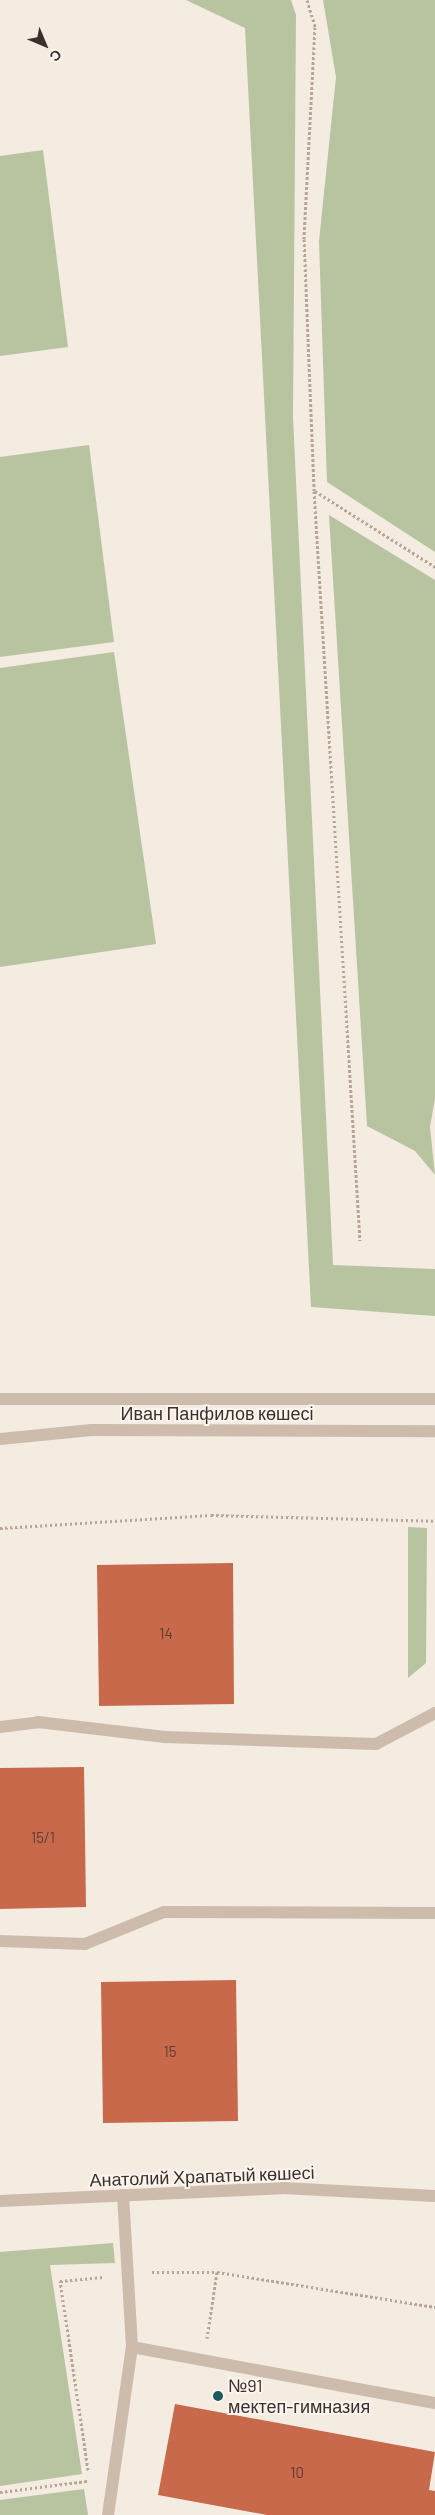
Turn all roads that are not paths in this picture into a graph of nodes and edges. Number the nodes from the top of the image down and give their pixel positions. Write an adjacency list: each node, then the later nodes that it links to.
1 (0, 1399): 2 (street, Иван Панфилов көшесі)
2 (435, 1399)
3 (435, 1431): 4 (street, Иван Панфилов көшесі)
4 (0, 1439)
5 (435, 1713): 6 (street)
6 (0, 1727)
7 (435, 1913): 8 (street)
8 (0, 1940)
9 (123, 2195): 10 (street, Анатолий Храпатый көшесі); 11 (street, Анатолий Храпатый көшесі); 12 (street)
10 (435, 2196)
11 (0, 2201)
12 (132, 2347): 13 (street); 14 (street)
13 (435, 2403)
14 (108, 2515)

